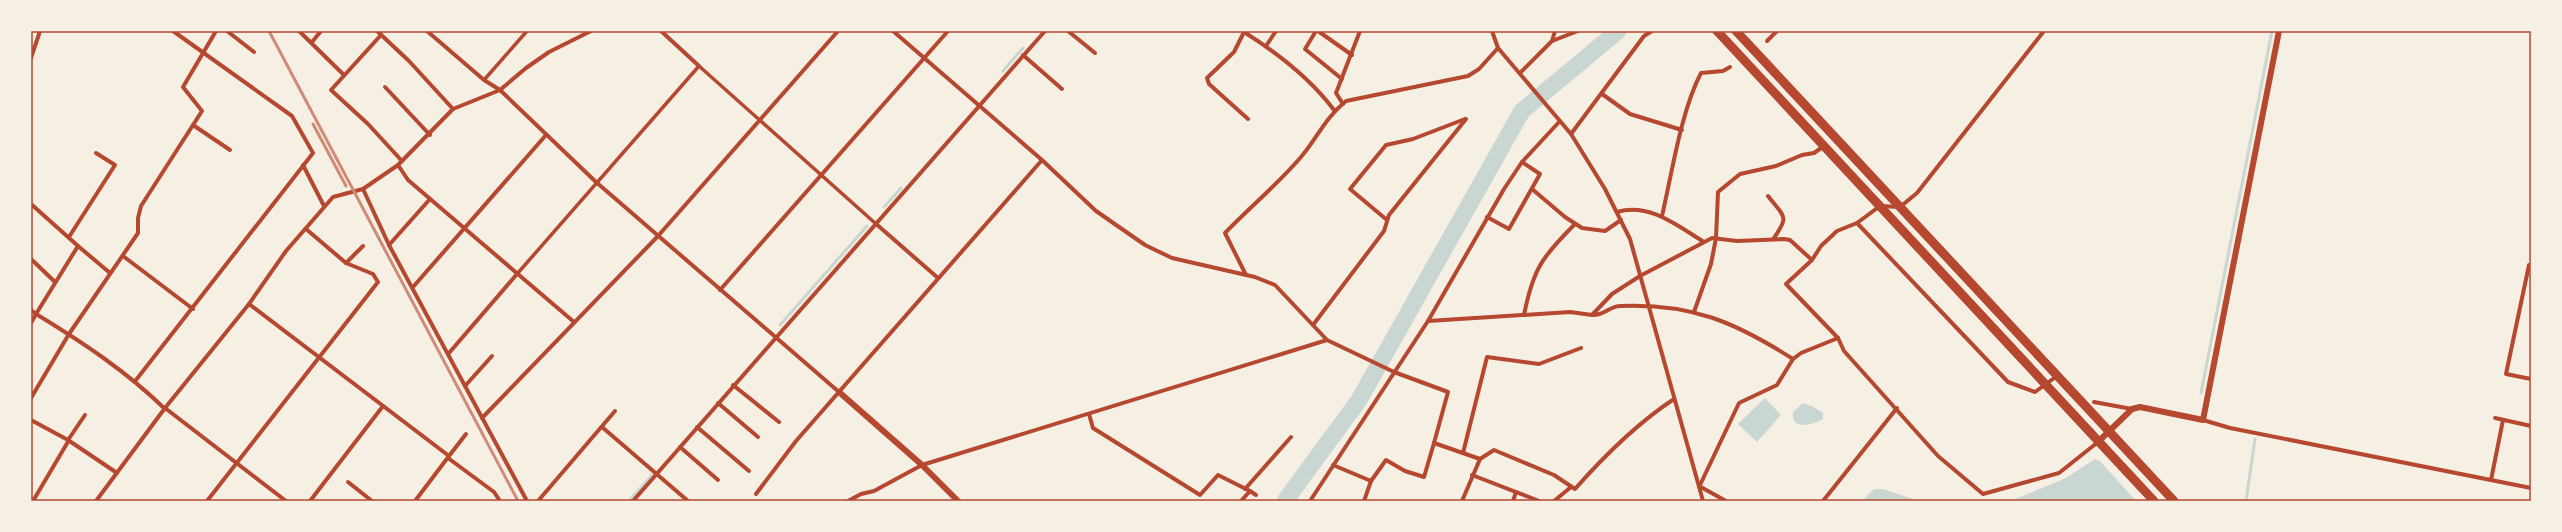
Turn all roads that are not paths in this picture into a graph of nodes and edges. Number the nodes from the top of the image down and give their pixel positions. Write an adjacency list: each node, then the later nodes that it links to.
1 (40, 31): 41 (street)
2 (173, 31): 37 (street)
3 (216, 31): 37 (street)
4 (227, 31): 36 (street)
5 (299, 31): 33 (street)
6 (321, 31): 33 (street)
7 (376, 31): 30 (street)
8 (527, 31): 48 (street)
9 (591, 31): 51 (street)
10 (661, 31): 43 (street)
11 (838, 31): 58 (street)
12 (893, 31): 42 (street)
13 (948, 31): 42 (street)
14 (1045, 31): 39 (street)
15 (1068, 31): 38 (street)
16 (1276, 31): 34 (street)
17 (1317, 31): 40 (street); 47 (street)
18 (1360, 31): 40 (street)
19 (1492, 31): 35 (street)
20 (1555, 31): 31 (street)
21 (1578, 31): 31 (street)
22 (1652, 31): 52 (street)
23 (1717, 31): 65 (highway)
24 (1736, 31): 82 (highway)
25 (1777, 31): 32 (street)
26 (2044, 31): 82 (street)
27 (2279, 31): 157 (street)
28 (429, 32): 48 (street)
29 (1243, 32): 34 (street); 57 (street)
30 (381, 35): 46 (street); 55 (street)
31 (1552, 41): 45 (street)
32 (1767, 41)
33 (312, 42): 46 (street)
34 (1266, 46): 56 (street)
35 (1498, 48): 45 (street); 53 (street)
36 (254, 52)
37 (204, 53): 60 (street); 71 (street)
38 (1095, 53)
39 (1023, 55): 50 (street); 54 (street)
40 (1352, 55): 47 (street)
41 (31, 58)
42 (924, 59): 54 (street); 73 (street)
43 (699, 66): 58 (street); 74 (street)
44 (1730, 68): 61 (street)
45 (1520, 73): 59 (street)
46 (344, 76): 69 (street)
47 (1342, 79): 53 (street)
48 (484, 80): 51 (street)
49 (385, 87): 62 (street)
50 (1062, 89)
51 (500, 90): 55 (street); 64 (street)
52 (1602, 94): 61 (street); 63 (street)
53 (1343, 104): 56 (street)
54 (977, 105): 68 (street); 88 (street)
55 (453, 109): 62 (street)
56 (1334, 110): 108 (street)
57 (1248, 119)
58 (759, 120): 73 (street); 93 (street)
59 (1560, 121): 63 (street); 70 (street)
60 (193, 125): 66 (street); 101 (street)
61 (1682, 130): 84 (street)
62 (430, 134): 69 (street)
63 (1571, 134): 83 (street)
64 (546, 135): 74 (street); 92 (street)
65 (1824, 146): 81 (highway); 95 (street)
66 (230, 150)
67 (96, 153): 94 (street)
68 (1042, 160): 108 (street); 110 (street)
69 (402, 161): 72 (street)
70 (1522, 162): 76 (street); 85 (street)
71 (303, 165): 80 (street); 116 (street)
72 (398, 165): 75 (street); 78 (street)
73 (821, 175): 88 (street); 113 (street)
74 (596, 182): 93 (street); 107 (street)
75 (363, 188): 80 (street); 98 (street)
76 (1532, 189): 85 (street); 90 (street)
77 (1768, 196): 96 (street)
78 (430, 199): 92 (street); 98 (street)
79 (31, 204): 94 (street)
80 (324, 206): 91 (street)
81 (1880, 206): 82 (street); 89 (street); 139 (highway)
82 (1900, 207): 136 (highway)
83 (1617, 212): 84 (street); 87 (street)
84 (1662, 216): 97 (street)
85 (1487, 218): 122 (street)
86 (1387, 220): 86 (street); 125 (street)
87 (1621, 220): 90 (street); 109 (street)
88 (875, 223): 110 (street); 127 (street)
89 (1857, 223): 103 (street); 139 (street)
90 (1575, 224): 121 (street)
91 (306, 229): 104 (street); 114 (street)
92 (464, 229): 107 (street); 112 (street)
93 (658, 236): 113 (street); 123 (street)
94 (69, 237): 99 (street)
95 (1716, 238): 96 (street); 97 (street); 118 (street)
96 (1774, 238): 103 (street)
97 (1704, 242): 109 (street)
98 (389, 245): 112 (street)
99 (78, 246): 106 (street); 111 (street)
100 (363, 246): 104 (street)
101 (122, 256): 106 (street); 116 (street)
102 (31, 259): 111 (street)
103 (1812, 260): 128 (street)
104 (346, 263): 133 (street)
105 (2531, 266): 137 (street)
106 (110, 273): 126 (street)
107 (517, 274): 123 (street); 131 (street)
108 (1246, 275): 125 (street)
109 (1640, 276): 115 (street); 120 (street)
110 (938, 278): 142 (street)
111 (55, 282): 119 (street)
112 (413, 287): 131 (street)
113 (720, 290): 127 (street)
114 (249, 304): 133 (street); 149 (street)
115 (1649, 307): 118 (street); 120 (street); 144 (street)
116 (193, 309): 138 (street)
117 (31, 310): 119 (street)
118 (1694, 312): 134 (street)
119 (36, 314): 124 (street); 126 (street)
120 (1592, 315): 121 (street)
121 (1524, 316): 122 (street)
122 (1428, 321): 135 (street)
123 (574, 322): 154 (street)
124 (31, 323)
125 (1313, 325): 129 (street)
126 (69, 334): 138 (street); 143 (street)
127 (775, 338): 141 (street); 142 (street)
128 (1838, 338): 134 (street); 148 (street)
129 (1327, 340): 135 (street); 152 (street)
130 (1581, 348): 172 (street)
131 (449, 353): 140 (street)
132 (492, 356): 140 (street)
133 (319, 357): 147 (street); 175 (street)
134 (1793, 359): 186 (street)
135 (1394, 372): 170 (street); 177 (street)
136 (2057, 376): 139 (street); 164 (highway)
137 (2531, 379)
138 (136, 380): 149 (street)
139 (2046, 385): 169 (highway)
140 (466, 386): 154 (street)
141 (733, 386): 146 (street); 159 (street)
142 (839, 392): 176 (street); 192 (street)
143 (31, 398)
144 (1674, 399): 186 (street); 187 (street)
145 (2094, 402): 150 (street)
146 (718, 403): 163 (street); 167 (street)
147 (383, 406): 173 (street); 198 (street)
148 (1897, 408): 169 (street); 217 (street)
149 (165, 409): 175 (street); 179 (street)
150 (2132, 409): 157 (street); 164 (street)
151 (615, 411): 162 (street)
152 (1089, 414): 176 (street); 189 (street)
153 (85, 415): 168 (street)
154 (482, 418): 202 (street)
155 (2495, 418): 158 (street)
156 (33, 420): 161 (street); 168 (street)
157 (2203, 420): 183 (street)
158 (2503, 420): 160 (street); 183 (street)
159 (779, 422)
160 (2531, 426)
161 (31, 427)
162 (602, 427): 180 (street); 203 (street)
163 (698, 427): 171 (street); 178 (street)
164 (2108, 431): 169 (street); 219 (highway)
165 (466, 434): 173 (street)
166 (1291, 437): 189 (street)
167 (758, 438)
168 (69, 440): 179 (street); 194 (street)
169 (2099, 441): 218 (highway)
170 (1434, 443): 172 (street); 184 (street)
171 (680, 447): 180 (street); 182 (street)
172 (1463, 453): 174 (street)
173 (448, 457): 200 (street); 201 (street)
174 (1480, 459): 181 (street); 187 (street)
175 (237, 463): 196 (street); 197 (street)
176 (922, 465): 206 (street); 207 (street)
177 (1333, 466): 184 (street); 209 (street)
178 (749, 471)
179 (117, 473): 195 (street)
180 (657, 474): 204 (street); 205 (street)
181 (1472, 475): 191 (street); 211 (street)
182 (718, 480)
183 (2491, 480): 188 (street)
184 (1371, 481): 210 (street)
185 (348, 482): 199 (street)
186 (1700, 486): 215 (street); 216 (street)
187 (1571, 487): 214 (street)
188 (2531, 488)
189 (1245, 489): 190 (street)
190 (1250, 491): 193 (street); 208 (street)
191 (1516, 492): 212 (street); 213 (street)
192 (756, 494)
193 (1256, 495)
194 (33, 501)
195 (96, 501)
196 (207, 501)
197 (286, 501)
198 (310, 501)
199 (372, 501)
200 (415, 501)
201 (500, 501)
202 (527, 501)
203 (538, 501)
204 (633, 501)
205 (688, 501)
206 (848, 501)
207 (958, 501)
208 (1241, 501)
209 (1310, 501)
210 (1364, 501)
211 (1462, 501)
212 (1513, 501)
213 (1539, 501)
214 (1554, 501)
215 (1703, 501)
216 (1726, 501)
217 (1823, 501)
218 (2154, 501)
219 (2174, 501)

